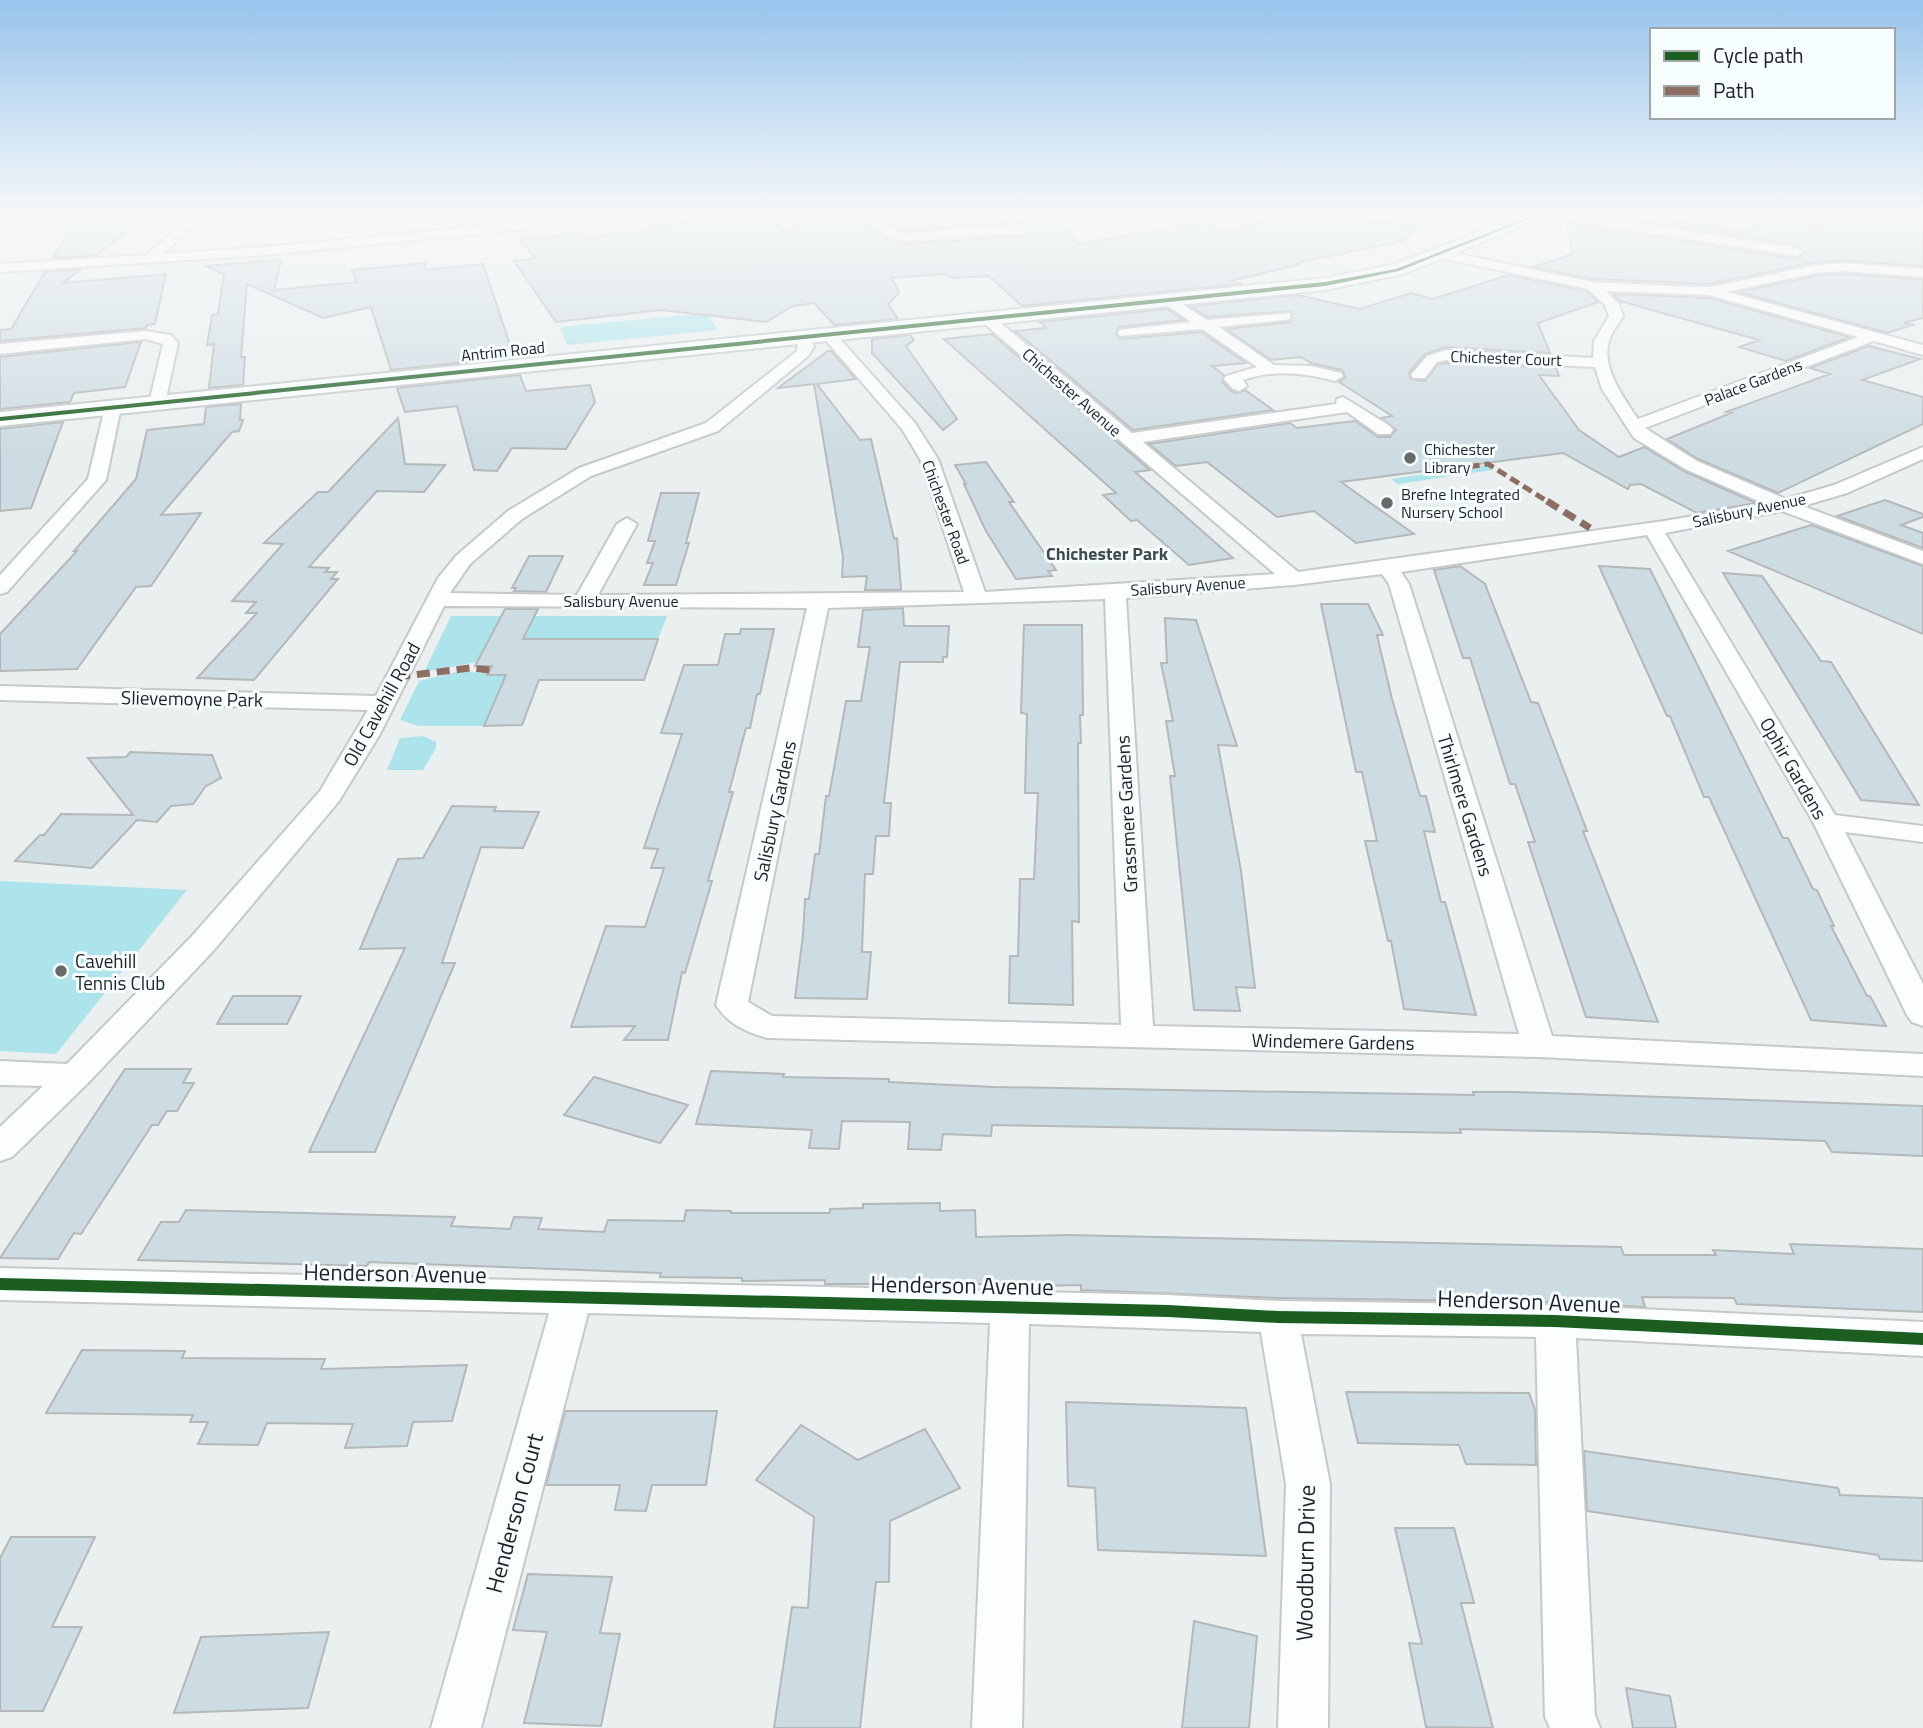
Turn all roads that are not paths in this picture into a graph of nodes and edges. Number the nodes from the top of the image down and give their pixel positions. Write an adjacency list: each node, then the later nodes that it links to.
1 (1219, 294): 4 (main road, Antrim Road)
2 (1600, 294): 13 (street)
3 (1719, 294): 10 (street)
4 (1167, 299): 6 (main road, Antrim Road); 7 (street)
5 (1285, 316): 7 (street)
6 (985, 317): 9 (main road, Antrim Road); 23 (street, Chichester Avenue)
7 (1206, 326): 8 (street); 14 (street)
8 (1125, 333)
9 (815, 334): 18 (main road, Antrim Road); 33 (street, Chichester Road); 34 (street, Old Cavehill Road)
10 (1871, 337): 12 (street); 21 (street, Palace Gardens)
11 (0, 349): 18 (street)
12 (1923, 350)
13 (1601, 363): 15 (street, Chichester Court); 21 (street)
14 (1273, 371): 16 (street); 17 (street)
15 (1419, 375)
16 (1335, 376)
17 (1239, 386)
18 (157, 403): 19 (main road, Antrim Road)
19 (113, 407): 20 (main road, Antrim Road); 31 (street)
20 (0, 419)
21 (1634, 426): 25 (street)
22 (1384, 430): 23 (street)
23 (1128, 439): 30 (street, Chichester Avenue)
24 (1923, 452): 25 (street, Salisbury Avenue)
25 (1785, 504): 27 (street, Salisbury Avenue); 28 (street)
26 (627, 524): 36 (street)
27 (1652, 527): 29 (street, Salisbury Avenue); 39 (street, Ophir Gardens)
28 (1923, 558)
29 (1388, 568): 30 (street, Salisbury Avenue); 44 (street, Thirlmere Gardens)
30 (1294, 579): 32 (street, Salisbury Avenue)
31 (0, 588)
32 (1115, 592): 33 (street, Salisbury Avenue); 43 (street, Grassmere Gardens)
33 (977, 598): 35 (street, Salisbury Avenue)
34 (437, 599): 36 (street, Salisbury Avenue); 38 (street, Old Cavehill Road)
35 (819, 601): 36 (street, Salisbury Avenue); 42 (street, Salisbury Gardens)
36 (584, 602)
37 (0, 693): 38 (street, Slievemoyne Park)
38 (384, 702): 47 (street, Old Cavehill Road)
39 (1826, 822): 40 (street); 41 (street, Ophir Gardens)
40 (1923, 834)
41 (1923, 1015)
42 (745, 1017): 43 (street, Windemere Gardens)
43 (1138, 1037): 44 (street, Windemere Gardens)
44 (1539, 1045): 45 (street, Windemere Gardens)
45 (1923, 1065)
46 (0, 1073): 47 (street)
47 (75, 1076): 48 (street, Old Cavehill Road)
48 (0, 1148)
49 (0, 1284): 50 (street, Henderson Avenue)
50 (573, 1298): 51 (street, Henderson Avenue); 55 (street, Henderson Court)
51 (1010, 1307): 52 (street, Henderson Avenue); 56 (street, Henderson Avenue)
52 (1278, 1317): 53 (street, Henderson Avenue); 57 (street, Woodburn Drive)
53 (1555, 1321): 54 (street, Henderson Avenue); 58 (street, Henderson Avenue)
54 (1923, 1339)
55 (456, 1728)
56 (997, 1728)
57 (1303, 1728)
58 (1575, 1728)

